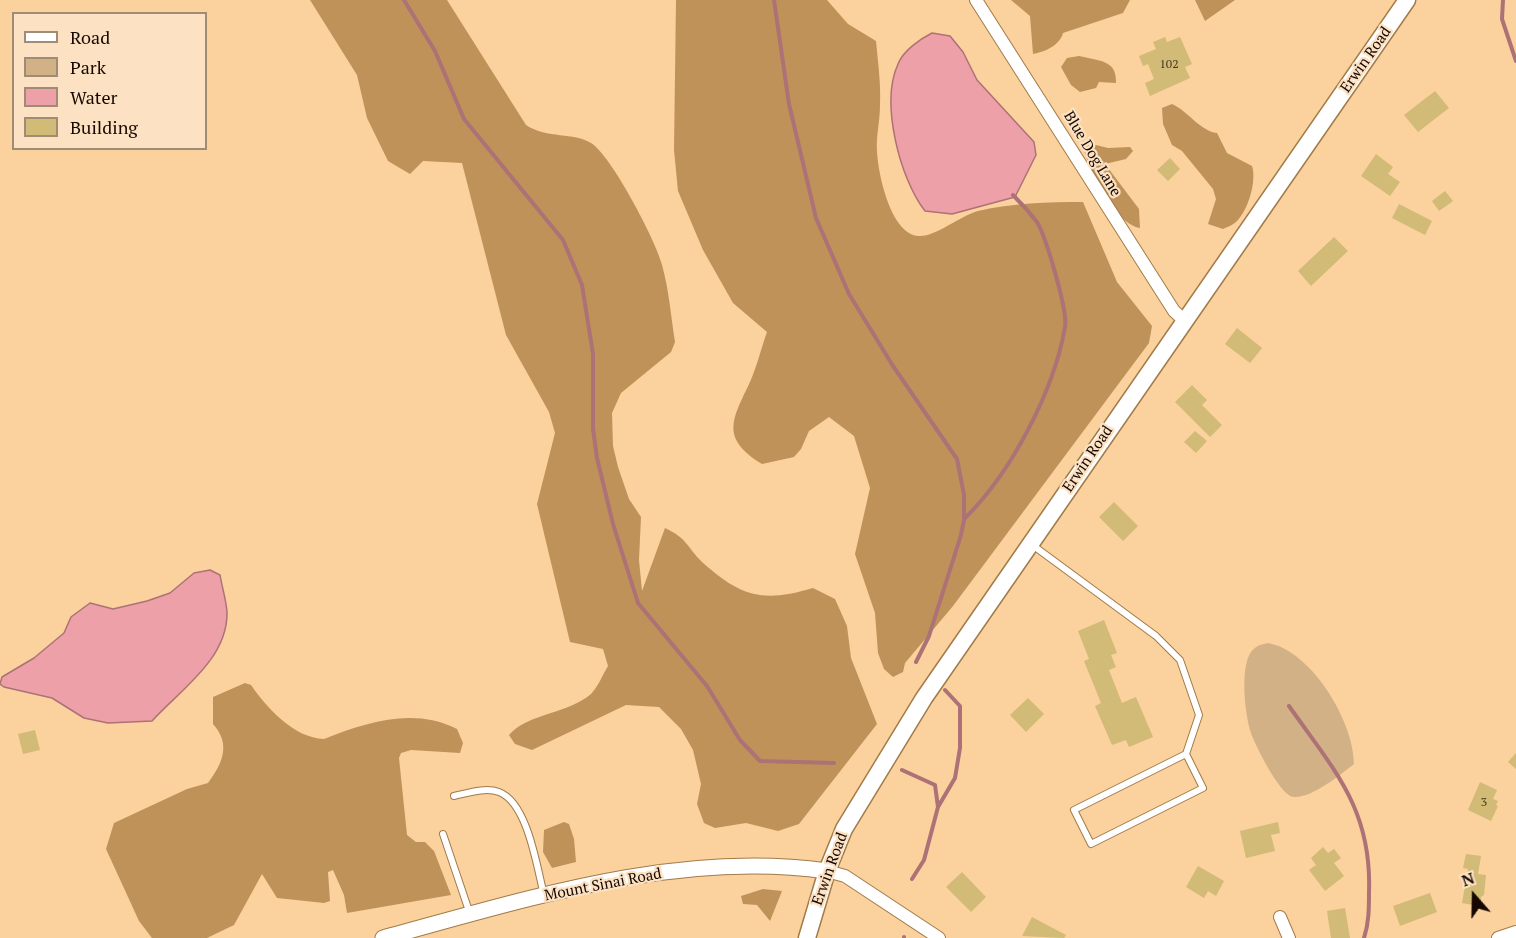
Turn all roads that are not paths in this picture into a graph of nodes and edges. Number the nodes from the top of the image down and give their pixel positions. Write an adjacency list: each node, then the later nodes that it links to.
1 (976, 0): 3 (street, Blue Dog Lane)
2 (1407, 0): 3 (main road, Erwin Road)
3 (1185, 321): 4 (main road, Erwin Road)
4 (1031, 543): 5 (lane); 8 (main road, Erwin Road)
5 (1186, 754): 5 (lane)
6 (454, 796): 9 (lane)
7 (443, 834): 10 (lane)
8 (827, 871): 9 (street, Mount Sinai Road); 14 (main road, Erwin Road); 15 (street)
9 (544, 896): 10 (street, Mount Sinai Road)
10 (470, 914): 13 (street, Mount Sinai Road)
11 (1280, 917): 16 (street)
12 (1516, 932): 17 (street)
13 (383, 938)
14 (807, 938)
15 (939, 938)
16 (1289, 938)
17 (1498, 938)

